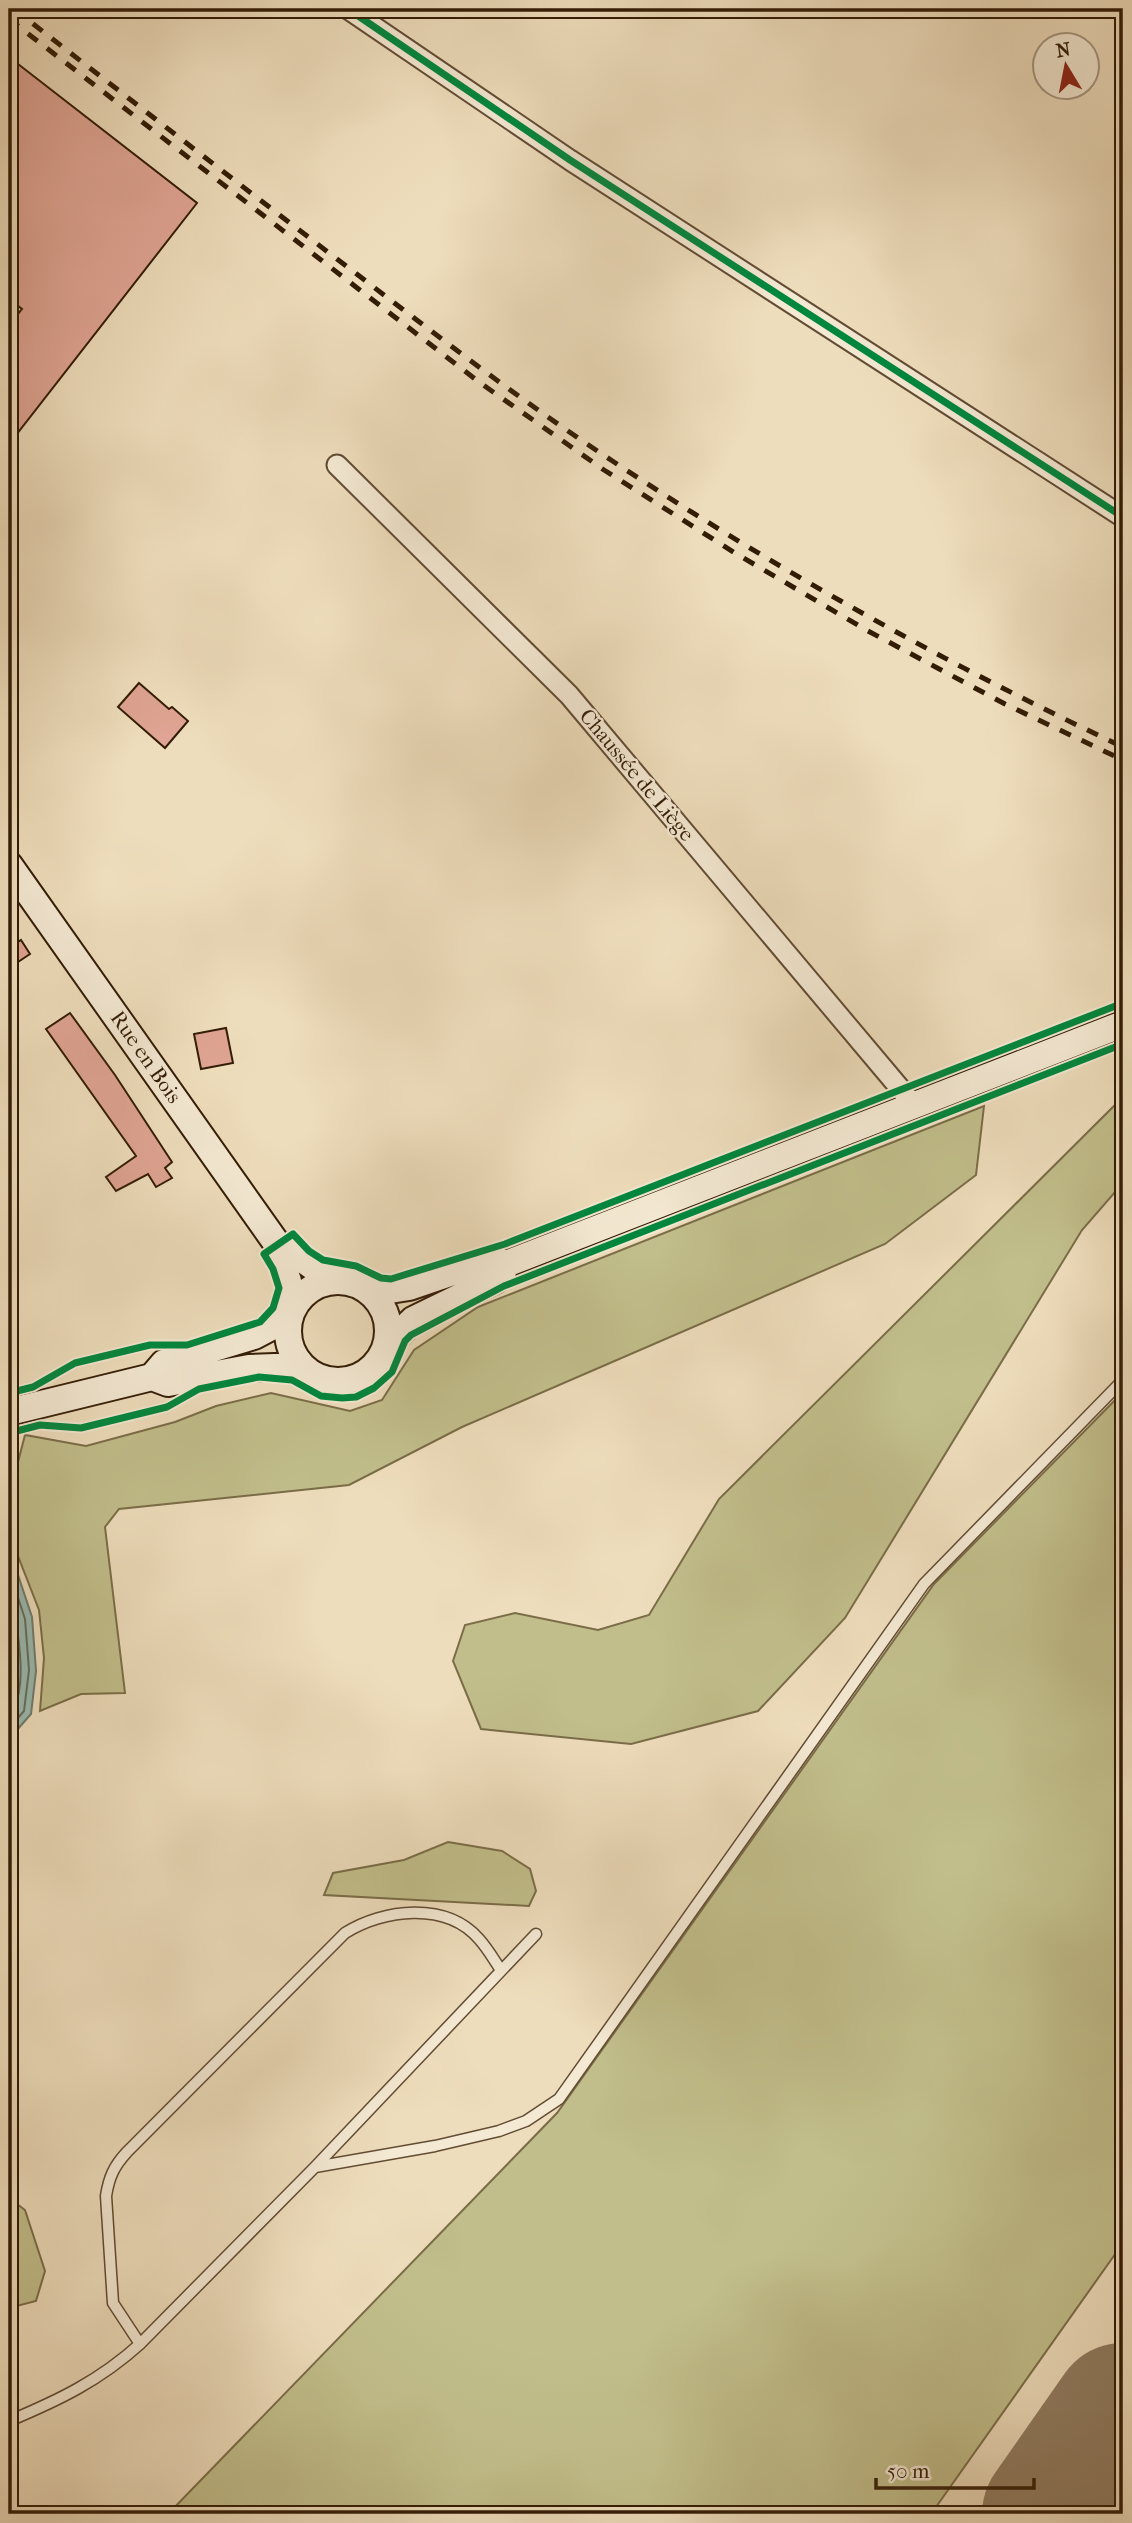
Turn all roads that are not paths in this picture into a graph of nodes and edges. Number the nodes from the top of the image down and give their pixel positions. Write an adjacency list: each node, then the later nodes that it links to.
1 (348, 9): 3 (street)
2 (337, 465): 6 (street, Chaussée de Liège)
3 (1123, 517)
4 (9, 865): 7 (main road, Rue en Bois)
5 (1123, 1024): 6 (main road)
6 (914, 1105): 8 (main road)
7 (282, 1251): 9 (main road, Rue en Bois); 10 (main road, Rue en Bois)
8 (506, 1264): 9 (main road); 11 (main road)
9 (355, 1285): 10 (main road); 11 (main road)
10 (292, 1310): 12 (main road); 13 (main road)
11 (387, 1345): 12 (main road)
12 (302, 1366): 13 (main road)
13 (152, 1377): 15 (main road)
14 (1123, 1380): 18 (lane)
15 (9, 1412)
16 (536, 1934): 17 (lane)
17 (501, 1970): 18 (lane); 19 (lane)
18 (315, 2167): 19 (lane)
19 (140, 2344): 20 (lane)
20 (9, 2421)

